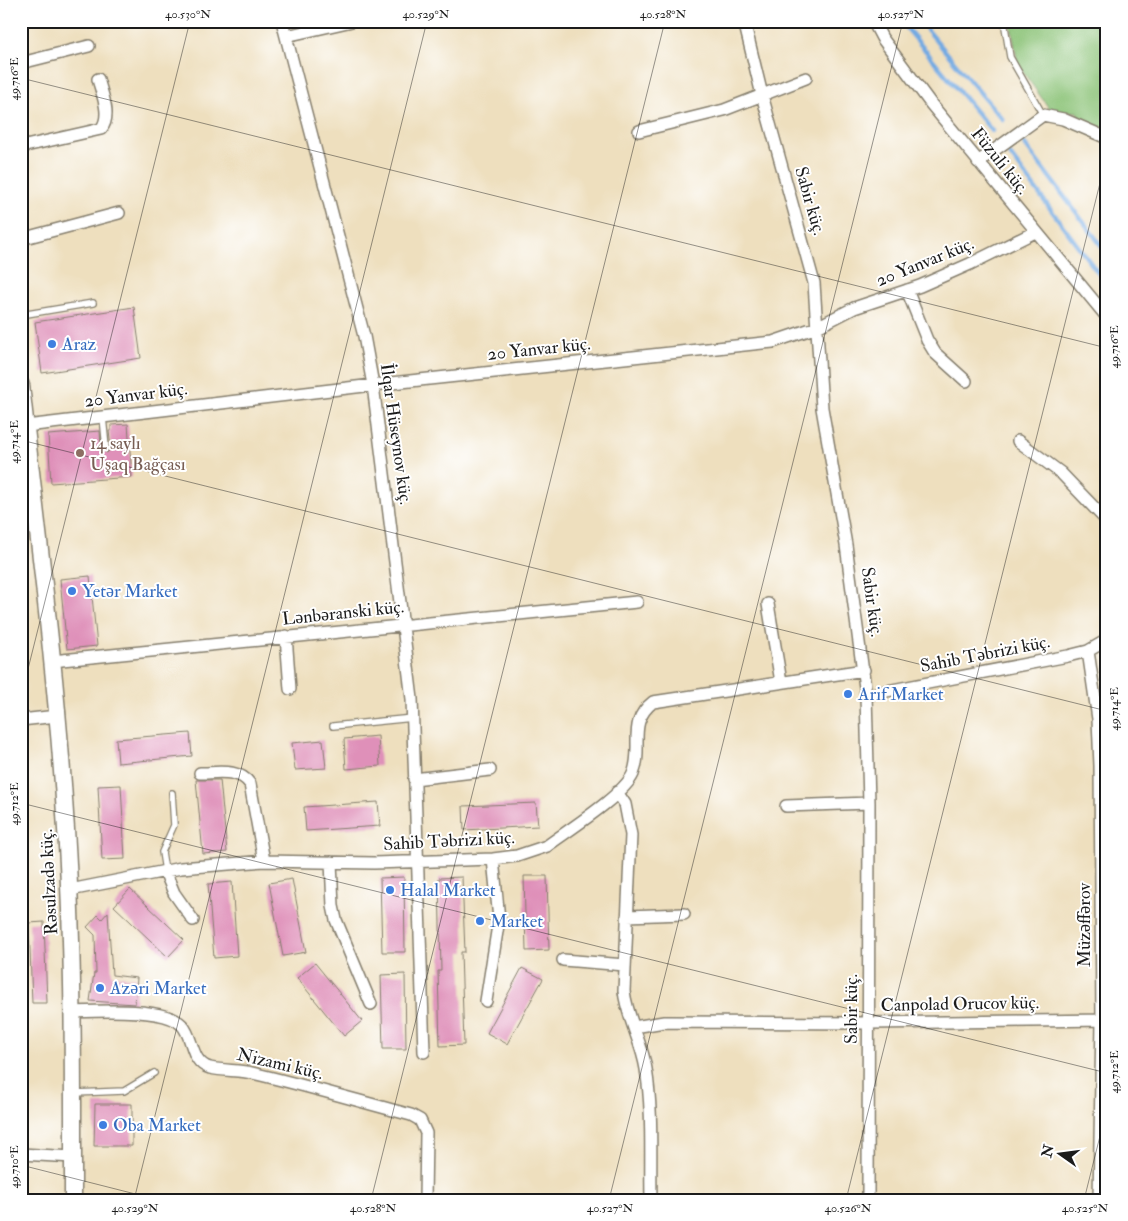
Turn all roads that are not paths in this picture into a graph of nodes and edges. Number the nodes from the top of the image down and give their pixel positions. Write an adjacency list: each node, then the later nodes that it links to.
1 (282, 21): 6 (street, İlqar Hüseynov küç.)
2 (352, 21): 6 (street)
3 (744, 21): 11 (street, Sabir küç.)
4 (873, 21): 16 (street, Füzuli küç.)
5 (1004, 21): 12 (lane)
6 (286, 36): 27 (street, İlqar Hüseynov küç.)
7 (89, 46): 8 (street)
8 (21, 63)
9 (806, 78): 11 (street)
10 (98, 79): 15 (street)
11 (762, 95): 13 (street); 24 (street, Sabir küç.)
12 (1043, 115): 14 (street); 16 (street)
13 (640, 131)
14 (1107, 138)
15 (21, 147)
16 (978, 162): 18 (street, Füzuli küç.)
17 (119, 213): 19 (street)
18 (1035, 232): 20 (street, 20 Yanvar küç.); 23 (street, Füzuli küç.)
19 (21, 239)
20 (907, 290): 24 (street, 20 Yanvar küç.); 25 (street)
21 (93, 303): 22 (lane)
22 (21, 315)
23 (1107, 318)
24 (817, 327): 27 (street, 20 Yanvar küç.); 40 (street, Sabir küç.)
25 (966, 382)
26 (21, 385): 28 (main road, Rəsulzadə küç.)
27 (373, 385): 29 (street, 20 Yanvar küç.); 35 (street, İlqar Hüseynov küç.)
28 (24, 415): 29 (street, 20 Yanvar küç.); 39 (main road, Rəsulzadə küç.)
29 (103, 417): 31 (lane)
30 (1018, 441): 32 (street)
31 (106, 448)
32 (1107, 521)
33 (637, 602): 35 (street, Lənbəranski küç.)
34 (768, 604): 41 (street)
35 (403, 625): 36 (street, Lənbəranski küç.); 45 (street, İlqar Hüseynov küç.)
36 (286, 636): 39 (street, Lənbəranski küç.); 42 (street)
37 (1107, 640): 38 (street, Sahib Təbrizi küç.)
38 (1088, 650): 43 (street, Sahib Təbrizi küç.); 69 (street, Müzəffərov)
39 (52, 661): 44 (main road, Rəsulzadə küç.)
40 (864, 670): 41 (street, Sahib Təbrizi küç.); 43 (street, Sabir küç.)
41 (781, 682): 51 (street, Sahib Təbrizi küç.)
42 (290, 689)
43 (866, 695): 53 (street, Sabir küç.)
44 (57, 716): 46 (street); 60 (main road, Rəsulzadə küç.)
45 (413, 718): 47 (lane); 50 (street, İlqar Hüseynov küç.)
46 (21, 720)
47 (333, 726)
48 (490, 770): 50 (street)
49 (200, 773): 56 (street)
50 (414, 779): 58 (street, İlqar Hüseynov küç.)
51 (617, 792): 55 (street, Sahib Təbrizi küç.); 62 (street)
52 (172, 793): 59 (lane)
53 (869, 802): 54 (street); 70 (street, Sabir küç.)
54 (786, 806)
55 (493, 859): 58 (street, Sahib Təbrizi küç.); 66 (street)
56 (264, 861): 57 (street, Sahib Təbrizi küç.); 59 (street, Sahib Təbrizi küç.)
57 (331, 862): 58 (street, Sahib Təbrizi küç.); 67 (street)
58 (416, 862): 72 (street, İlqar Hüseynov küç.)
59 (165, 870): 60 (street, Sahib Təbrizi küç.); 63 (street)
60 (70, 890): 68 (main road, Rəsulzadə küç.)
61 (684, 914): 62 (street)
62 (627, 916): 65 (street)
63 (193, 920)
64 (563, 960): 65 (street)
65 (625, 965): 71 (street)
66 (486, 1001)
67 (372, 1004)
68 (74, 1012): 74 (main road, Rəsulzadə küç.); 78 (street, Nizami küç.)
69 (1104, 1020): 70 (street, Canpolad Orucov küç.); 81 (street, Müzəffərov)
70 (869, 1023): 71 (street, Canpolad Orucov küç.); 80 (street, Sabir küç.)
71 (634, 1027): 79 (street)
72 (424, 1052)
73 (154, 1073): 74 (lane)
74 (73, 1093): 76 (main road, Rəsulzadə küç.)
75 (21, 1154): 76 (street)
76 (73, 1157): 77 (main road, Rəsulzadə küç.)
77 (73, 1200)
78 (425, 1200)
79 (651, 1200)
80 (868, 1200)
81 (1098, 1200)

